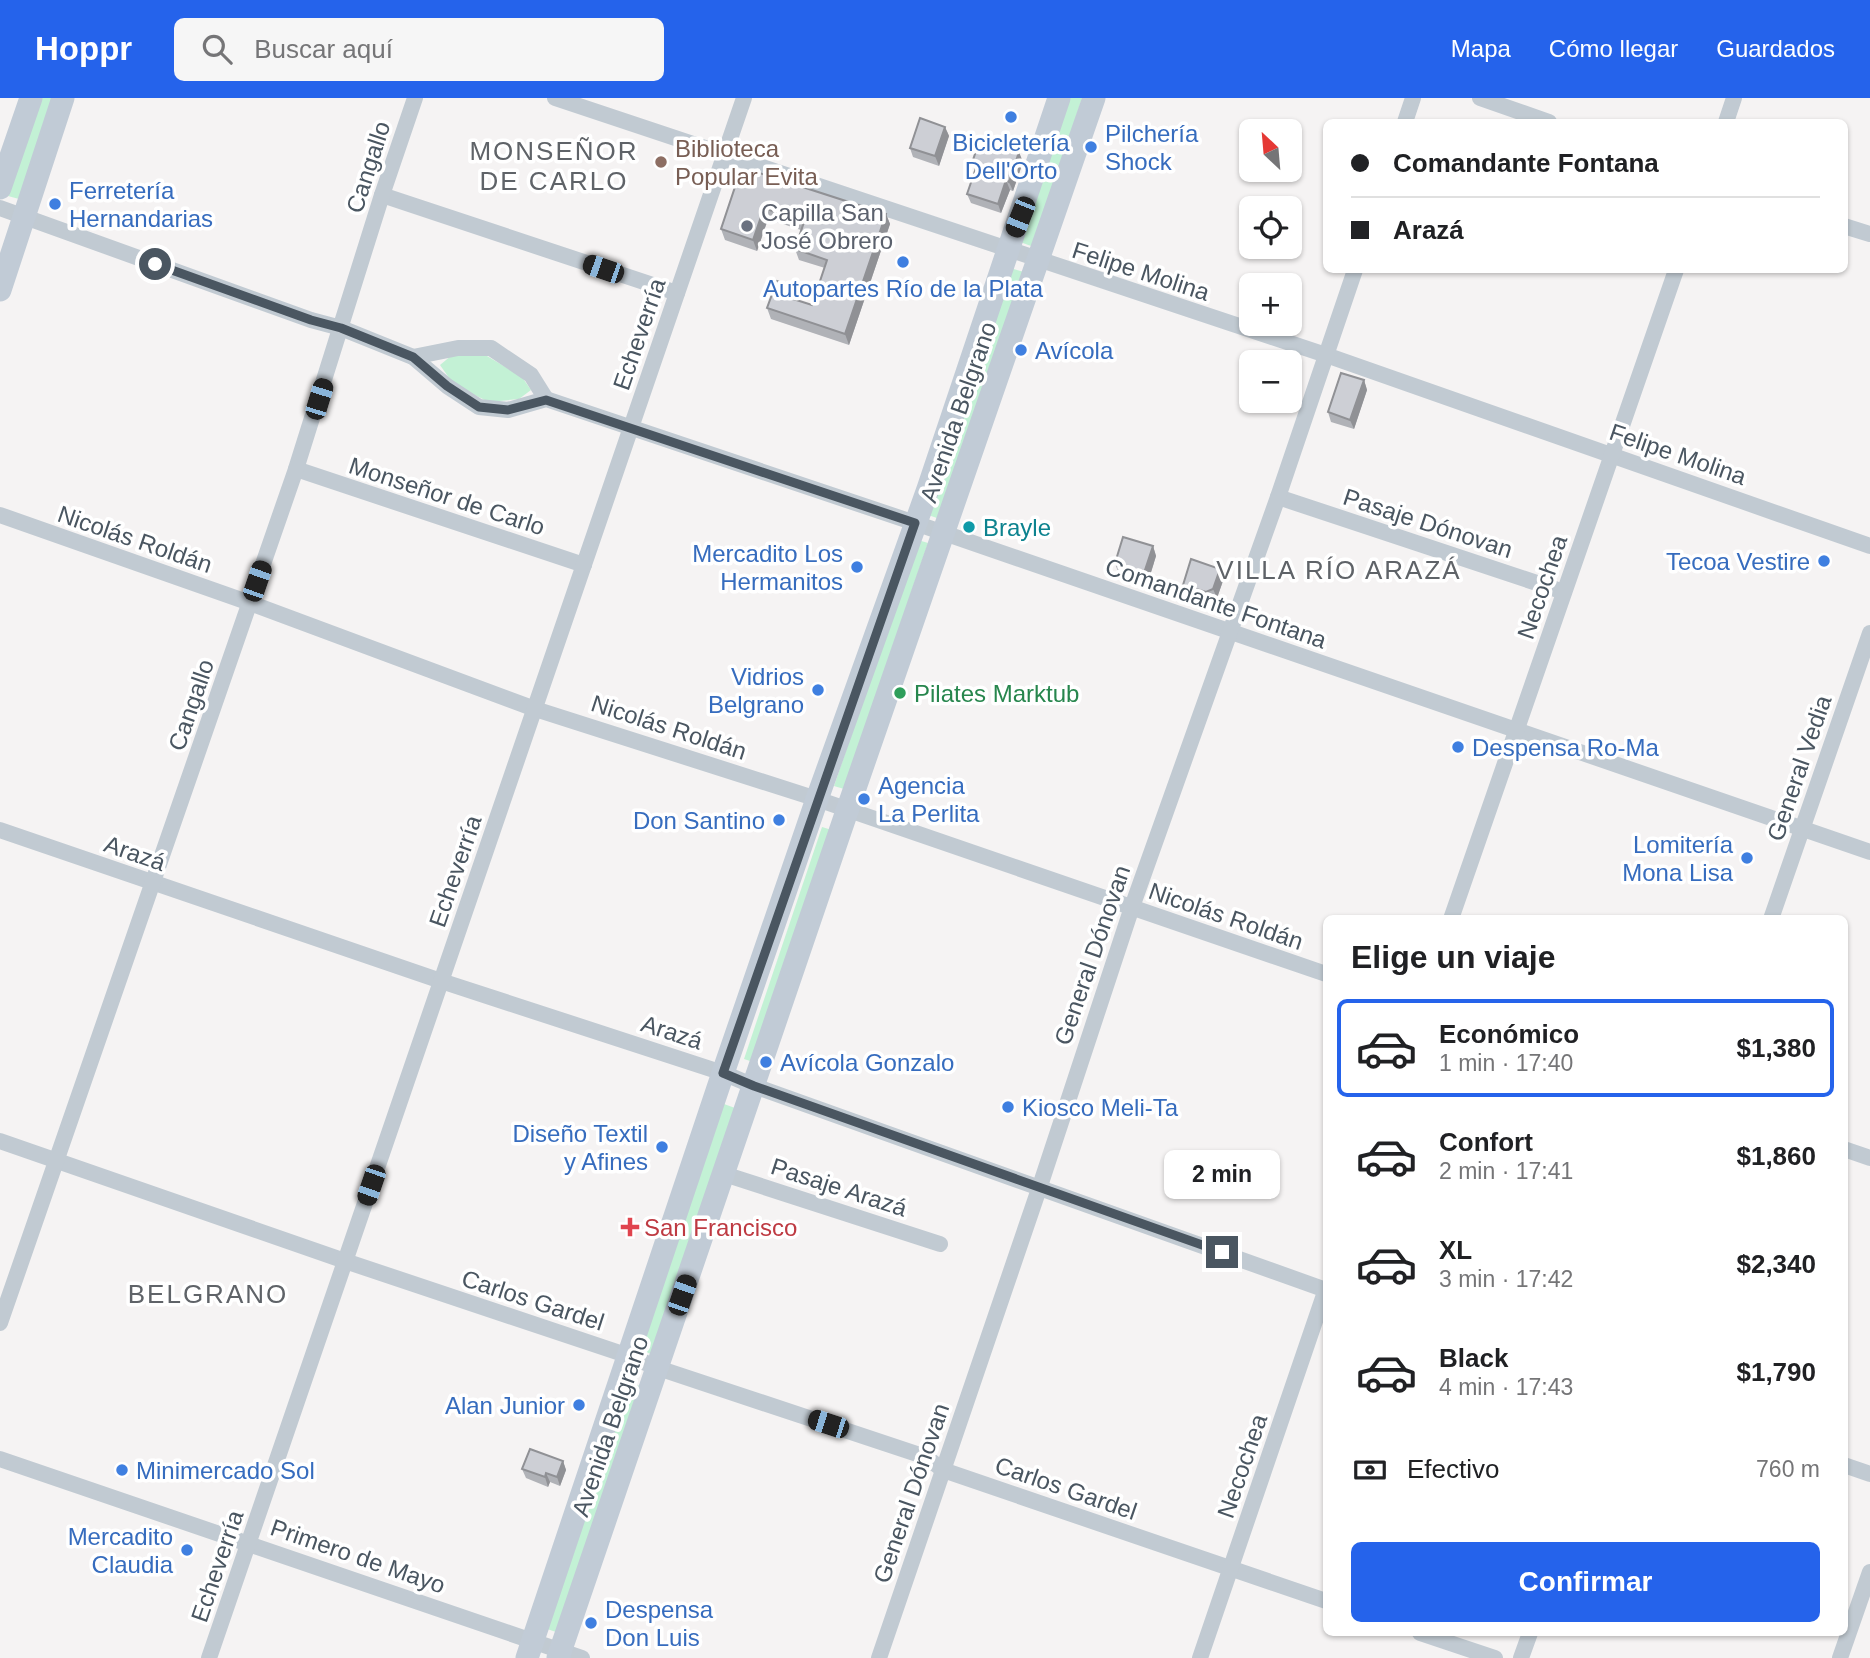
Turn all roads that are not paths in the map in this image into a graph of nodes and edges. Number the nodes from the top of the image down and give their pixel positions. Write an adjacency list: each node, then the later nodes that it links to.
1 (31, 98): 15 (main road)
2 (63, 98): 18 (main road)
3 (415, 98): 16 (street, Cangallo)
4 (555, 98): 14 (street, Felipe Molina)
5 (744, 98): 14 (street, Echeverría)
6 (1059, 98): 21 (main road, Avenida Belgrano)
7 (1094, 98): 22 (main road, Avenida Belgrano)
8 (1413, 98): 11 (street)
9 (1480, 98): 12 (street)
10 (1734, 98): 13 (street)
11 (1406, 119)
12 (1540, 119)
13 (1727, 119)
14 (724, 156): 21 (street, Felipe Molina); 26 (street, Echeverría)
15 (0, 188)
16 (382, 195): 26 (street); 27 (street, Cangallo)
17 (0, 208): 18 (street)
18 (24, 217): 25 (main road); 27 (street)
19 (1848, 227): 20 (street)
20 (1870, 234)
21 (1006, 250): 22 (street, Felipe Molina); 36 (main road, Avenida Belgrano)
22 (1040, 261): 28 (street, Felipe Molina); 37 (main road, Avenida Belgrano)
23 (1354, 273): 28 (street, General Dónovan)
24 (1675, 273): 32 (street, Necochea)
25 (0, 290)
26 (677, 293): 31 (street, Echeverría)
27 (341, 328): 29 (street); 33 (street, Cangallo)
28 (1326, 355): 32 (street, Felipe Molina); 34 (street, General Dónovan)
29 (413, 357): 30 (street); 30 (street)
30 (546, 400): 31 (street, Comandante Fontana)
31 (631, 428): 36 (street, Comandante Fontana); 39 (street, Echeverría)
32 (1613, 454): 38 (street, Felipe Molina); 40 (street, Necochea)
33 (296, 470): 39 (street, Monseñor de Carlo); 41 (street, Cangallo)
34 (1278, 497): 40 (street, Pasaje Dónovan); 42 (street, General Dónovan)
35 (0, 515): 41 (street, Nicolás Roldán)
36 (915, 523): 37 (street, Comandante Fontana); 46 (main road, Avenida Belgrano)
37 (944, 533): 42 (street, Comandante Fontana); 47 (main road, Avenida Belgrano)
38 (1870, 546)
39 (584, 565): 44 (street, Echeverría)
40 (1564, 592): 45 (street, Necochea)
41 (250, 603): 44 (street, Nicolás Roldán); 51 (street, Cangallo)
42 (1230, 633): 45 (street, Comandante Fontana); 52 (street, General Dónovan)
43 (1870, 633): 49 (street, General Vedia)
44 (535, 709): 46 (street, Nicolás Roldán); 56 (street, Echeverría)
45 (1518, 729): 49 (street, Comandante Fontana); 53 (street, Necochea)
46 (817, 799): 47 (street, Nicolás Roldán); 57 (main road, Avenida Belgrano)
47 (847, 811): 52 (street, Nicolás Roldán); 58 (main road, Avenida Belgrano)
48 (0, 830): 51 (street, Arazá)
49 (1801, 830): 50 (street, Comandante Fontana); 54 (street, General Vedia)
50 (1870, 852)
51 (153, 883): 56 (street, Arazá); 62 (street, Cangallo)
52 (1132, 907): 55 (street, Nicolás Roldán); 64 (street, General Dónovan)
53 (1452, 915)
54 (1771, 915)
55 (1323, 973)
56 (441, 981): 57 (street, Arazá); 66 (street, Echeverría)
57 (723, 1073): 58 (street, Arazá); 70 (main road, Avenida Belgrano)
58 (754, 1086): 63 (main road, Avenida Belgrano); 64 (street, Arazá)
59 (0, 1141): 62 (street, Carlos Gardel)
60 (1848, 1150): 61 (street)
61 (1870, 1158)
62 (58, 1160): 66 (street, Carlos Gardel); 69 (street, Cangallo)
63 (724, 1174): 65 (street, Pasaje Arazá); 71 (main road, Avenida Belgrano)
64 (1040, 1186): 67 (street, Arazá); 74 (street, General Dónovan)
65 (940, 1244)
66 (345, 1261): 70 (street, Carlos Gardel); 76 (street, Echeverría)
67 (1323, 1289)
68 (1323, 1299): 77 (street, Necochea)
69 (0, 1323)
70 (629, 1356): 71 (street, Carlos Gardel); 84 (main road, Avenida Belgrano)
71 (658, 1368): 74 (street, Carlos Gardel); 85 (main road, Avenida Belgrano)
72 (0, 1460): 76 (street, Primero de Mayo)
73 (1848, 1466): 75 (street)
74 (943, 1470): 77 (street, Carlos Gardel); 87 (street, General Dónovan)
75 (1870, 1474)
76 (249, 1542): 84 (street, Primero de Mayo); 86 (street, Echeverría)
77 (1231, 1569): 79 (street, Carlos Gardel); 88 (street, Necochea)
78 (1870, 1572): 80 (street)
79 (1323, 1600)
80 (1848, 1625)
81 (1429, 1636): 89 (street)
82 (1529, 1636): 90 (street)
83 (1845, 1636): 91 (street)
84 (530, 1649): 85 (street, Primero de Mayo)
85 (567, 1656)
86 (209, 1658)
87 (879, 1658)
88 (1200, 1658)
89 (1495, 1658)
90 (1521, 1658)
91 (1840, 1658)

